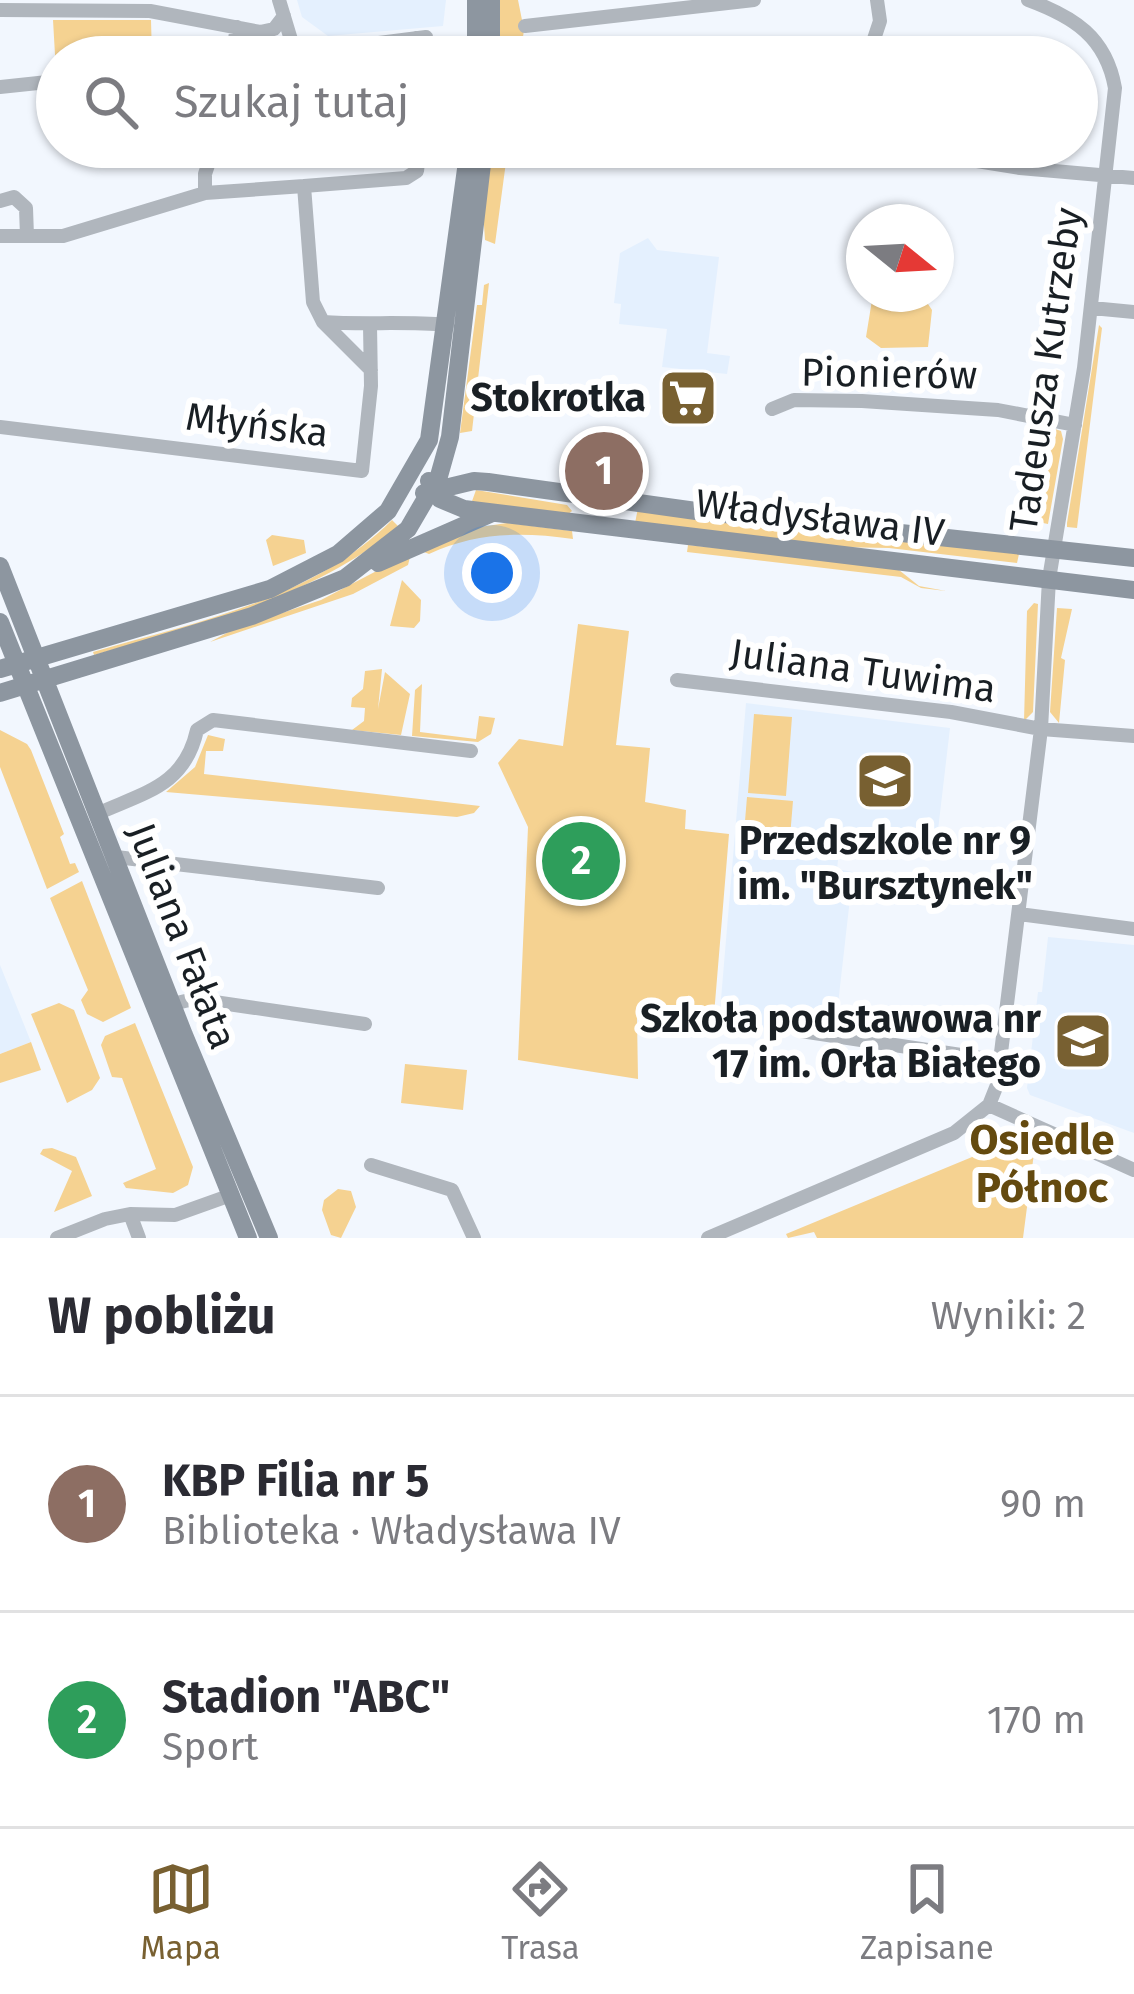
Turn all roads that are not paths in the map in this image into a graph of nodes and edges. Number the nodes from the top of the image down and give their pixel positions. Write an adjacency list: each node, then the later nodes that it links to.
1 (278, 0): 8 (street)
2 (476, 0): 13 (street)
3 (491, 0): 14 (street)
4 (754, 0): 9 (street)
5 (877, 0): 15 (street)
6 (1028, 0): 16 (street, Tadeusza Kutrzeby)
7 (2, 7): 10 (street)
8 (284, 16): 10 (street); 12 (street)
9 (525, 26)
10 (237, 27): 11 (street)
11 (236, 36)
12 (290, 36)
13 (476, 36)
14 (491, 36)
15 (875, 36)
16 (1093, 36)
17 (1098, 44): 25 (street, Tadeusza Kutrzeby)
18 (36, 83): 19 (street)
19 (0, 87)
20 (207, 168): 28 (street)
21 (417, 168): 27 (street)
22 (466, 168): 36 (street)
23 (481, 168): 41 (street)
24 (1031, 168): 25 (street)
25 (1107, 175): 26 (street); 32 (street, Tadeusza Kutrzeby)
26 (1134, 178)
27 (304, 186): 28 (street); 34 (street)
28 (205, 193): 31 (street)
29 (0, 201): 31 (street)
30 (0, 236): 31 (street)
31 (27, 236)
32 (1092, 308): 33 (street); 39 (street, Tadeusza Kutrzeby)
33 (1134, 313)
34 (323, 322): 35 (street); 37 (street)
35 (370, 325): 36 (street); 37 (street, Młyńska)
36 (447, 325): 41 (street)
37 (370, 370): 40 (street, Młyńska)
38 (772, 409): 39 (street, Pionierów)
39 (1075, 425): 46 (street, Tadeusza Kutrzeby)
40 (0, 427)
41 (438, 444): 42 (street); 43 (street); 44 (street)
42 (474, 481): 43 (street, Władysława IV); 46 (street, Władysława IV)
43 (432, 490): 44 (street, Władysława IV); 45 (street, Władysława IV); 49 (street)
44 (388, 511): 53 (street)
45 (495, 513): 49 (street); 50 (street, Władysława IV)
46 (1052, 551): 47 (street, Władysława IV); 50 (street, Tadeusza Kutrzeby)
47 (1134, 558)
48 (0, 566): 53 (street)
49 (359, 570): 54 (street)
50 (1049, 579): 51 (street, Władysława IV); 58 (street, Tadeusza Kutrzeby)
51 (1134, 590)
52 (0, 622): 53 (street)
53 (17, 663): 54 (street, Juliana Fałata); 56 (street, Juliana Fałata)
54 (45, 678): 56 (street); 61 (street, Juliana Fałata)
55 (677, 680): 58 (street, Juliana Tuwima)
56 (24, 685): 57 (street); 73 (street, Juliana Fałata)
57 (0, 693)
58 (1041, 729): 59 (street); 64 (street, Tadeusza Kutrzeby)
59 (1134, 736)
60 (471, 752): 61 (street)
61 (99, 813): 62 (street, Juliana Fałata)
62 (116, 857): 63 (street); 66 (street, Juliana Fałata)
63 (378, 888)
64 (1019, 914): 65 (street); 69 (street, Tadeusza Kutrzeby)
65 (1134, 929)
66 (172, 1004): 67 (street); 78 (street, Juliana Fałata)
67 (365, 1024)
68 (801, 1031): 69 (street)
69 (1001, 1061): 70 (street, Tadeusza Kutrzeby)
70 (989, 1105): 72 (street); 80 (street)
71 (371, 1165): 79 (street)
72 (1134, 1170)
73 (231, 1195): 74 (street); 77 (street, Juliana Fałata)
74 (130, 1214): 75 (street); 76 (street)
75 (57, 1238)
76 (139, 1238)
77 (248, 1238)
78 (269, 1238)
79 (473, 1238)
80 (708, 1238)

